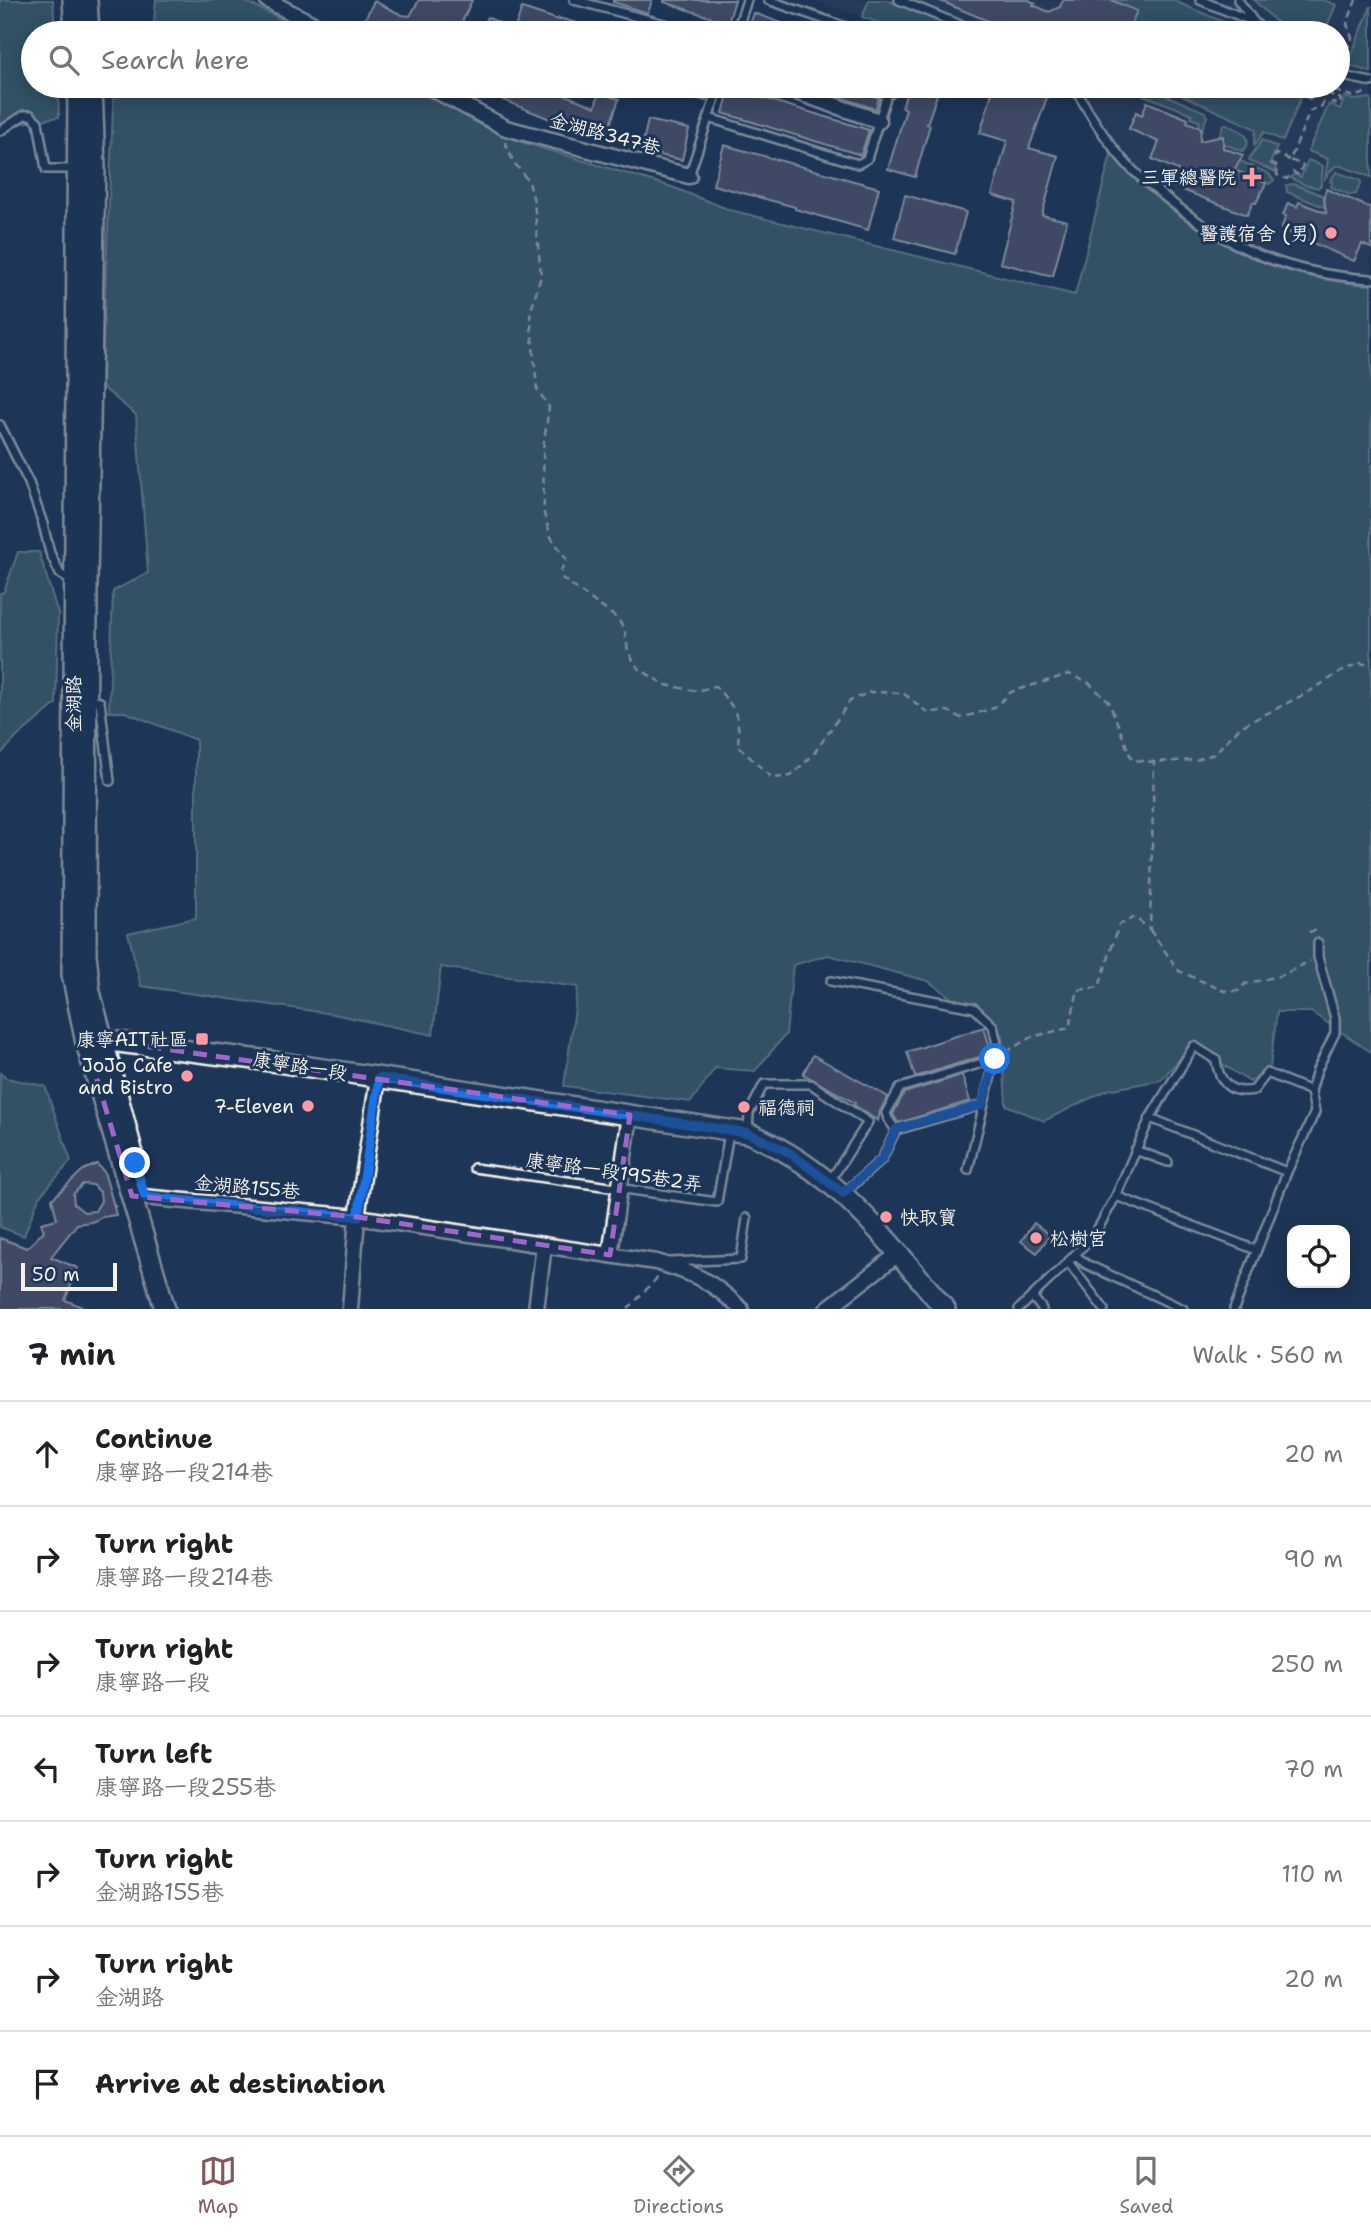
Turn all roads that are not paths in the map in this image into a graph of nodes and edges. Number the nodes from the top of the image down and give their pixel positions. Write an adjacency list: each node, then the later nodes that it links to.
1 (73, 0): 11 (main road)
2 (87, 0): 12 (main road)
3 (267, 0): 13 (street)
4 (574, 0): 10 (lane)
5 (747, 0): 15 (lane)
6 (768, 0): 16 (lane)
7 (899, 0): 17 (lane)
8 (1200, 0): 18 (lane)
9 (1238, 0): 19 (lane)
10 (602, 4): 14 (lane)
11 (74, 21)
12 (88, 21)
13 (307, 21)
14 (658, 21)
15 (740, 21)
16 (828, 21)
17 (950, 21)
18 (1252, 21)
19 (1253, 21)
20 (1350, 78): 21 (lane)
21 (1371, 82)
22 (79, 98): 32 (main road, 金湖路)
23 (91, 98): 32 (main road, 金湖路)
24 (450, 98): 33 (street, 金湖路347巷)
25 (715, 98): 29 (lane, 金湖路347巷)
26 (813, 98): 30 (street)
27 (886, 98): 30 (lane)
28 (1081, 98): 34 (lane)
29 (709, 118): 30 (lane); 33 (lane, 金湖路347巷)
30 (879, 121)
31 (0, 131): 32 (lane)
32 (87, 168): 36 (main road, 金湖路)
33 (689, 176)
34 (1371, 279)
35 (0, 425): 36 (lane)
36 (80, 581): 37 (main road, 金湖路); 41 (main road, 金湖路)
37 (86, 698): 38 (lane); 41 (main road, 金湖路)
38 (110, 781)
39 (1318, 943): 44 (lane)
40 (831, 981): 42 (lane)
41 (94, 1041): 43 (main road, 康寧路一段); 57 (main road, 金湖路)
42 (995, 1059): 45 (lane); 48 (lane)
43 (379, 1078): 46 (main road, 康寧路一段); 59 (street)
44 (1311, 1091): 47 (lane); 54 (lane)
45 (982, 1105): 48 (lane); 53 (lane)
46 (630, 1115): 49 (main road, 康寧路一段); 56 (street)
47 (1150, 1118): 50 (lane); 54 (lane)
48 (896, 1129): 55 (lane)
49 (739, 1131): 55 (main road, 康寧路一段); 55 (lane); 56 (lane, 康寧路一段195巷2弄)
50 (1135, 1150): 51 (lane); 58 (lane)
51 (1168, 1162)
52 (474, 1167): 56 (lane, 康寧路一段195巷2弄)
53 (968, 1170)
54 (1287, 1172): 62 (lane)
55 (836, 1187): 63 (main road, 康寧路一段)
56 (619, 1189): 64 (street)
57 (139, 1196): 59 (street, 金湖路155巷); 69 (main road, 金湖路); 70 (main road, 金湖路)
58 (1116, 1196): 62 (lane); 65 (lane)
59 (358, 1217): 61 (street, 金湖路155巷); 71 (street)
60 (747, 1218): 67 (lane)
61 (544, 1245): 64 (street, 金湖路155巷); 72 (street)
62 (1256, 1250): 80 (lane)
63 (898, 1254): 74 (street); 75 (main road, 康寧路一段)
64 (610, 1255): 67 (street, 金湖路155巷)
65 (1074, 1255): 66 (lane); 79 (lane)
66 (1068, 1262): 68 (lane); 78 (lane)
67 (662, 1264): 73 (street, 金湖路155巷)
68 (1032, 1296): 76 (lane); 77 (lane)
69 (165, 1309)
70 (178, 1309)
71 (350, 1309)
72 (536, 1309)
73 (741, 1309)
74 (827, 1309)
75 (945, 1309)
76 (1019, 1309)
77 (1042, 1309)
78 (1104, 1309)
79 (1183, 1309)
80 (1234, 1309)

